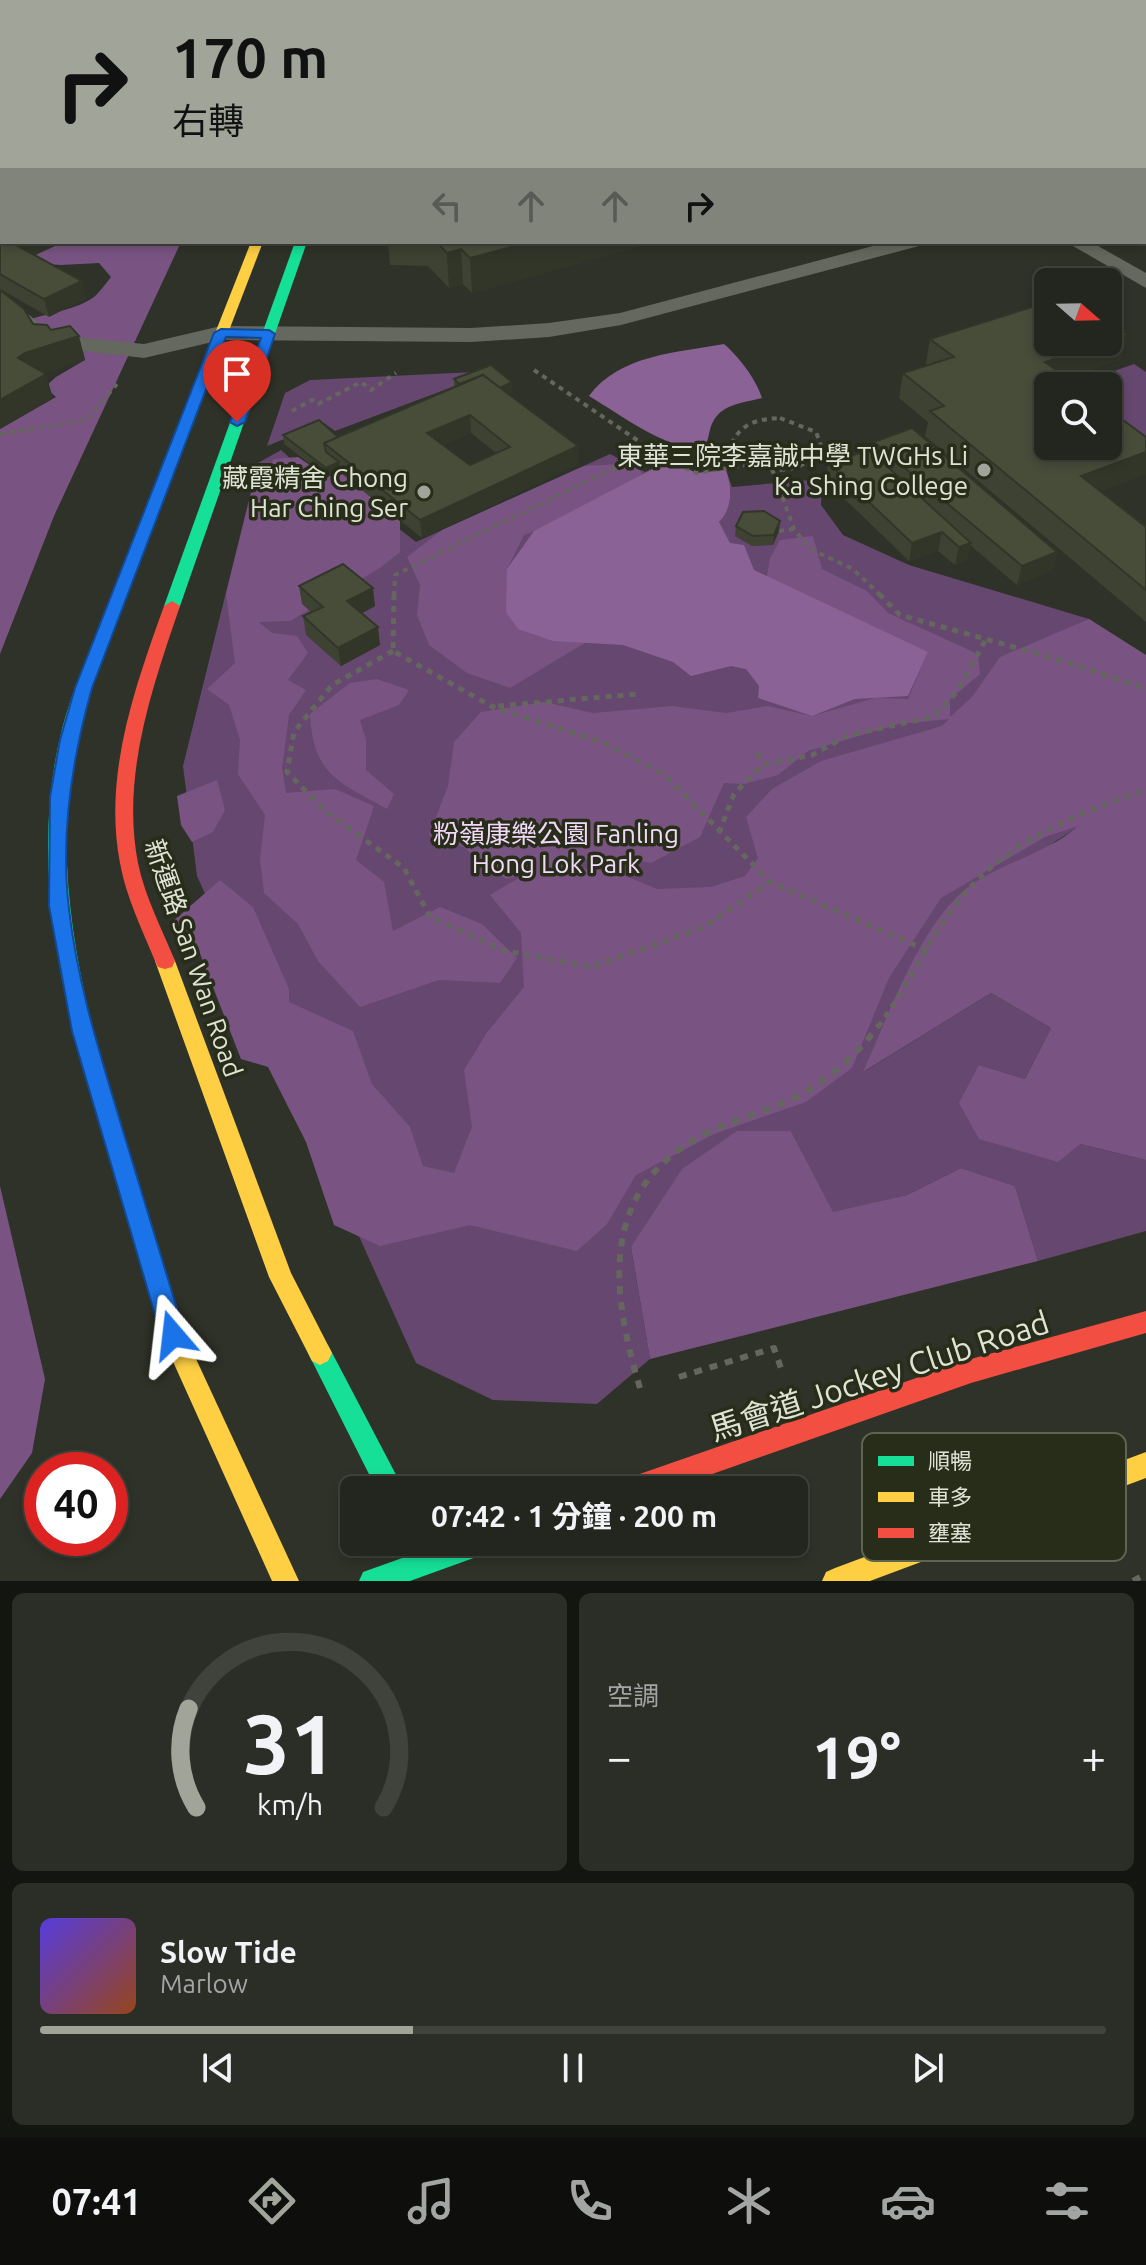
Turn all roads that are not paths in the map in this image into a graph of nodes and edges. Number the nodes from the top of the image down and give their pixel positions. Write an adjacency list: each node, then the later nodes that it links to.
1 (256, 244): 7 (street)
2 (300, 244): 8 (street, 新運路 San Wan Road)
3 (1080, 244): 5 (lane)
4 (883, 245): 8 (lane)
5 (1146, 282)
6 (0, 302): 7 (lane)
7 (221, 333): 8 (lane); 18 (street)
8 (269, 334): 12 (street, 新運路 San Wan Road)
9 (1146, 1322): 13 (street, 馬會道 Jockey Club Road)
10 (1146, 1465): 11 (street)
11 (1126, 1472)
12 (384, 1476)
13 (671, 1476)
14 (425, 1556): 16 (street)
15 (443, 1556): 16 (street)
16 (428, 1561): 19 (street); 20 (street)
17 (889, 1561): 21 (street)
18 (286, 1581)
19 (372, 1581)
20 (440, 1581)
21 (835, 1581)

